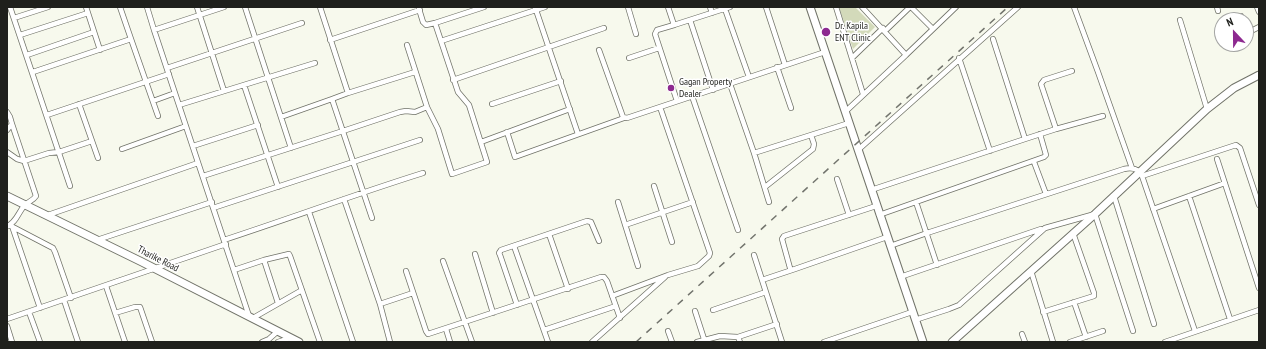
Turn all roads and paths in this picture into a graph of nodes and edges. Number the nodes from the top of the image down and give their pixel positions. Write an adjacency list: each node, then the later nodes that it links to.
1 (10, 7): 32 (street)
2 (48, 7): 32 (street)
3 (86, 7): 29 (street)
4 (120, 7): 45 (street)
5 (147, 7): 40 (street)
6 (197, 7): 31 (street)
7 (224, 7): 31 (street)
8 (245, 7): 46 (street)
9 (320, 7): 48 (street)
10 (484, 7): 27 (street)
11 (545, 7): 25 (street)
12 (628, 7): 43 (street)
13 (668, 7): 37 (street)
14 (710, 7): 30 (street)
15 (766, 7): 63 (street)
16 (810, 7): 55 (street)
17 (836, 7): 60 (street)
18 (862, 7): 41 (street)
19 (910, 7): 39 (street); 41 (street)
20 (956, 7): 39 (street)
21 (1018, 7): 61 (street)
22 (1075, 7): 132 (street)
23 (1257, 7): 28 (street)
24 (419, 8): 36 (street); 48 (street)
25 (536, 8): 49 (street); 51 (street)
26 (728, 8): 30 (street); 71 (street)
27 (470, 9): 36 (street)
28 (1259, 12)
29 (88, 13): 42 (street); 44 (street)
30 (712, 13): 33 (street)
31 (200, 15): 40 (street); 56 (street)
32 (14, 18): 44 (street)
33 (690, 20): 37 (street); 78 (street)
34 (1180, 20): 94 (street)
35 (302, 23): 46 (street)
36 (435, 24): 49 (street)
37 (674, 25): 52 (street)
38 (604, 28): 51 (street)
39 (933, 29): 58 (street)
40 (154, 30): 65 (street)
41 (884, 30): 58 (street); 60 (street)
42 (94, 32): 53 (street); 57 (street)
43 (636, 34)
44 (20, 35): 57 (street)
45 (131, 39): 53 (street); 75 (street)
46 (255, 39): 56 (street); 72 (street)
47 (993, 39): 113 (street)
48 (330, 40): 81 (street)
49 (441, 41): 73 (street)
50 (407, 45): 68 (street)
51 (548, 47): 73 (street); 74 (street)
52 (659, 48): 59 (street); 86 (street)
53 (100, 50): 67 (street)
54 (599, 50): 101 (street)
55 (825, 52): 63 (street); 96 (street)
56 (212, 53): 65 (street); 79 (street)
57 (27, 55): 67 (street)
58 (906, 55): 82 (street)
59 (629, 58)
60 (852, 58): 82 (street)
61 (959, 58): 120 (street); 121 (street)
62 (316, 63): 72 (street)
63 (785, 65): 64 (street)
64 (777, 67): 71 (street); 92 (street)
65 (167, 68): 69 (street)
66 (1072, 71): 106 (street)
67 (33, 72): 97 (street)
68 (415, 72): 81 (street); 90 (street)
69 (169, 74): 75 (street); 80 (street)
70 (1259, 75): 94 (street)
71 (749, 77): 76 (street)
72 (268, 78): 77 (street); 100 (street)
73 (453, 80): 116 (street)
74 (561, 81): 88 (street); 93 (street)
75 (146, 82): 85 (street); 87 (street)
76 (730, 84): 78 (street); 124 (street)
77 (244, 85): 79 (street); 104 (street)
78 (713, 90): 83 (street)
79 (224, 91): 89 (street)
80 (175, 93): 85 (street); 89 (street)
81 (348, 93): 84 (street)
82 (863, 94): 96 (street)
83 (692, 96): 86 (street); 169 (street)
84 (332, 99): 100 (street); 108 (street)
85 (152, 101): 98 (street)
86 (677, 101): 91 (street)
87 (79, 104): 97 (street); 115 (street)
88 (492, 104)
89 (179, 105): 105 (street)
90 (427, 107): 108 (street); 116 (street)
91 (660, 107): 101 (street); 151 (street)
92 (791, 108)
93 (570, 109): 109 (street); 110 (street)
94 (1207, 109): 134 (street)
95 (7, 112): 103 (street)
96 (845, 112): 102 (street)
97 (47, 115): 123 (street)
98 (158, 116)
99 (1102, 116): 106 (street)
100 (282, 117): 118 (street)
101 (624, 118): 110 (street)
102 (849, 123): 112 (street); 120 (street)
103 (12, 124): 107 (street); 128 (street)
104 (258, 125): 117 (street); 125 (street)
105 (186, 126): 117 (street); 119 (street)
106 (1056, 128): 111 (street)
107 (7, 130)
108 (343, 131): 118 (street); 129 (street)
109 (507, 132): 110 (street); 116 (street)
110 (578, 134)
111 (1040, 134): 113 (street); 130 (street)
112 (811, 135): 124 (street); 141 (street)
113 (1025, 138): 121 (street)
114 (420, 140): 129 (street)
115 (92, 141): 123 (street); 126 (street)
116 (481, 142)
117 (193, 146): 131 (street)
118 (291, 148): 125 (street)
119 (122, 149)
120 (858, 150): 142 (street)
121 (990, 151): 142 (street)
122 (7, 152): 128 (street)
123 (59, 152): 128 (street); 138 (street)
124 (754, 154): 141 (street)
125 (268, 155): 135 (street); 140 (street)
126 (98, 158)
127 (1217, 159): 137 (street)
128 (24, 161): 154 (street)
129 (353, 161): 140 (street); 143 (street)
130 (1034, 162): 144 (street); 153 (street)
131 (198, 163): 135 (street); 163 (street)
132 (1132, 168): 134 (street); 144 (street)
133 (423, 173): 143 (street)
134 (1141, 174): 146 (street); 155 (street); 158 (street)
135 (203, 176): 149 (street)
136 (837, 179): 161 (street)
137 (1225, 183): 147 (street); 196 (street)
138 (70, 186)
139 (654, 186): 160 (street)
140 (278, 187): 157 (street)
141 (764, 187): 152 (street)
142 (871, 190): 156 (street)
143 (364, 192): 148 (street); 165 (street)
144 (1046, 194): 170 (street)
145 (7, 196): 154 (street, Tharike Road)
146 (1114, 196): 162 (street); 225 (street)
147 (1189, 196): 158 (street); 221 (street)
148 (344, 199): 159 (street); 206 (street)
149 (212, 202): 157 (street); 174 (street)
150 (618, 202): 167 (street)
151 (694, 202): 160 (street); 191 (street)
152 (769, 202)
153 (916, 202): 164 (street); 170 (street)
154 (24, 205): 163 (street, Tharike Road); 166 (street)
155 (1259, 205)
156 (876, 206): 161 (street); 164 (street)
157 (213, 208): 176 (street)
158 (1153, 208): 233 (street)
159 (309, 212): 176 (street); 248 (street)
160 (663, 212): 167 (street); 177 (street)
161 (849, 214): 188 (street)
162 (1095, 214): 168 (street); 172 (street); 232 (street)
163 (48, 215): 174 (street, Tharike Road)
164 (880, 215): 173 (street)
165 (372, 218)
166 (9, 225): 201 (street); 209 (street)
167 (625, 225): 185 (street)
168 (1045, 228): 184 (street); 222 (street)
169 (738, 230)
170 (927, 232): 179 (street); 184 (street)
171 (549, 234): 175 (street); 178 (street); 195 (street)
172 (1073, 234): 190 (street); 204 (street)
173 (887, 237): 179 (street); 188 (street)
174 (97, 240): 186 (street, Tharike Road)
175 (599, 241)
176 (225, 242): 186 (street); 187 (street)
177 (672, 242)
178 (514, 246): 202 (street); 207 (street)
179 (890, 246): 192 (street)
180 (475, 254): 214 (street)
181 (754, 255): 193 (street)
182 (264, 260): 187 (street); 197 (street); 205 (street)
183 (443, 261): 223 (street)
184 (937, 265): 192 (street)
185 (638, 266)
186 (156, 269): 194 (street); 218 (street, Tharike Road)
187 (234, 270): 218 (street)
188 (792, 270): 193 (street)
189 (406, 271): 199 (street)
190 (1031, 271): 216 (street); 260 (street)
191 (668, 275): 200 (street); 220 (street)
192 (900, 278): 215 (street)
193 (762, 280): 198 (street)
194 (106, 286): 201 (street); 217 (street)
195 (568, 288): 200 (street); 202 (street)
196 (1259, 288)
197 (302, 290): 205 (street); 247 (street)
198 (766, 292): 210 (street); 224 (street)
199 (413, 293): 206 (street); 227 (street)
200 (612, 296): 208 (street)
201 (71, 298): 203 (street)
202 (533, 299): 207 (street); 228 (street)
203 (64, 300): 209 (street); 241 (street)
204 (1074, 302): 216 (street); 236 (street)
205 (278, 303): 218 (street)
206 (380, 304): 249 (street)
207 (517, 305): 214 (street)
208 (616, 306): 220 (street); 228 (street)
209 (40, 308): 213 (street)
210 (714, 310)
211 (1259, 310): 221 (street)
212 (695, 311): 238 (street)
213 (29, 312): 219 (street); 240 (street)
214 (493, 312): 223 (street)
215 (912, 312): 222 (street); 258 (street)
216 (1043, 312): 262 (street)
217 (115, 313): 242 (street); 243 (street)
218 (251, 317): 229 (street, Tharike Road)
219 (8, 318)
220 (620, 318): 253 (street)
221 (1230, 319): 233 (street)
222 (915, 320): 259 (street)
223 (465, 322): 227 (street); 251 (street)
224 (777, 324): 235 (street); 257 (street)
225 (1154, 324)
226 (7, 326): 239 (street)
227 (446, 329): 250 (street)
228 (544, 330): 252 (street)
229 (278, 331): 237 (street, Tharike Road); 244 (street)
230 (668, 331): 254 (street)
231 (1103, 331): 236 (street)
232 (1133, 331)
233 (1195, 331): 264 (street)
234 (1022, 334): 261 (street)
235 (738, 337): 238 (street); 256 (street)
236 (1086, 337): 263 (street)
237 (290, 338): 245 (street); 246 (street, Tharike Road)
238 (705, 341): 255 (street)
239 (12, 342)
240 (40, 342)
241 (78, 342)
242 (125, 342)
243 (152, 342)
244 (262, 342)
245 (278, 342)
246 (299, 342)
247 (320, 342)
248 (353, 342)
249 (390, 342)
250 (450, 342)
251 (472, 342)
252 (548, 342)
253 (592, 342)
254 (672, 342)
255 (697, 342)
256 (740, 342)
257 (782, 342)
258 (824, 342)
259 (923, 342)
260 (952, 342)
261 (1025, 342)
262 (1053, 342)
263 (1070, 342)
264 (1165, 342)

